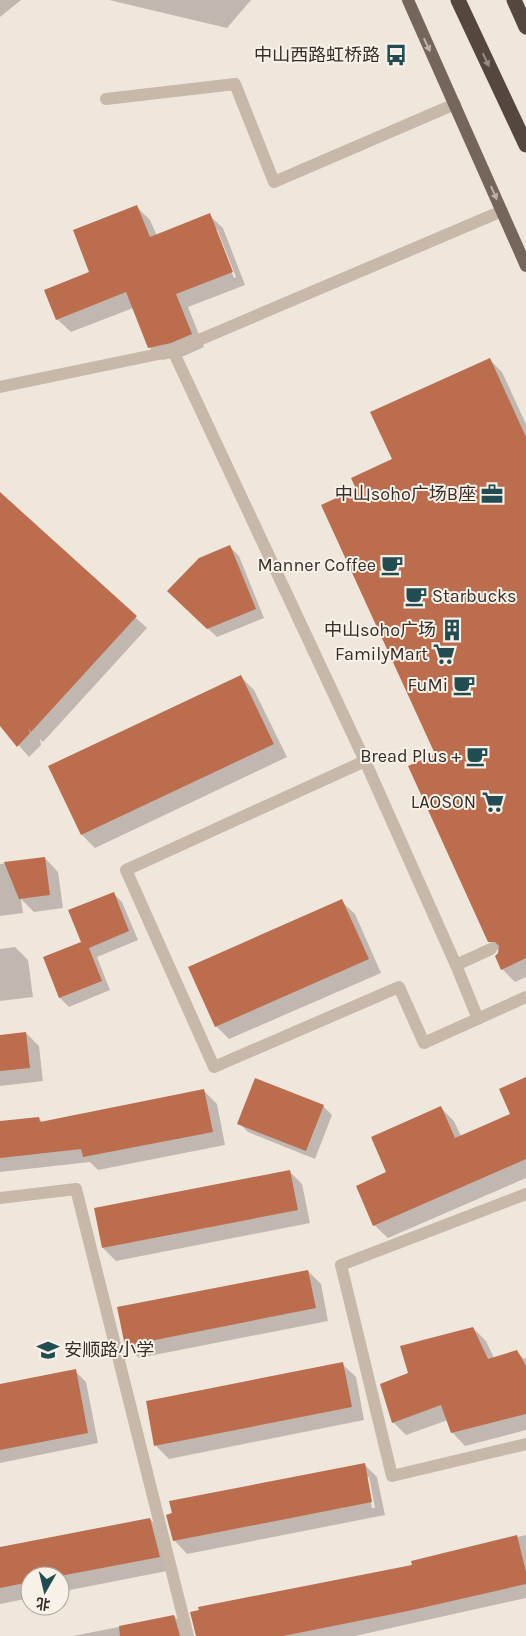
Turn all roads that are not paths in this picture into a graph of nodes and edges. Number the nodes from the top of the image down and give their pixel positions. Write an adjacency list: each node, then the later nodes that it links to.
1 (408, 0): 6 (main road, one-way to 6)
2 (458, 0): 7 (highway, one-way to 7)
3 (514, 0): 4 (highway)
4 (526, 27)
5 (106, 99): 6 (lane)
6 (455, 104): 8 (main road, one-way to 8)
7 (526, 145)
8 (502, 211): 9 (main road); 10 (lane)
9 (526, 266)
10 (174, 351): 11 (lane); 12 (lane)
11 (0, 387)
12 (365, 761): 14 (lane); 16 (lane)
13 (491, 949): 14 (lane)
14 (456, 965): 16 (lane)
15 (526, 997): 16 (lane)
16 (478, 1019)
17 (526, 1194): 19 (lane)
18 (0, 1198): 20 (lane)
19 (526, 1444)
20 (188, 1636)

